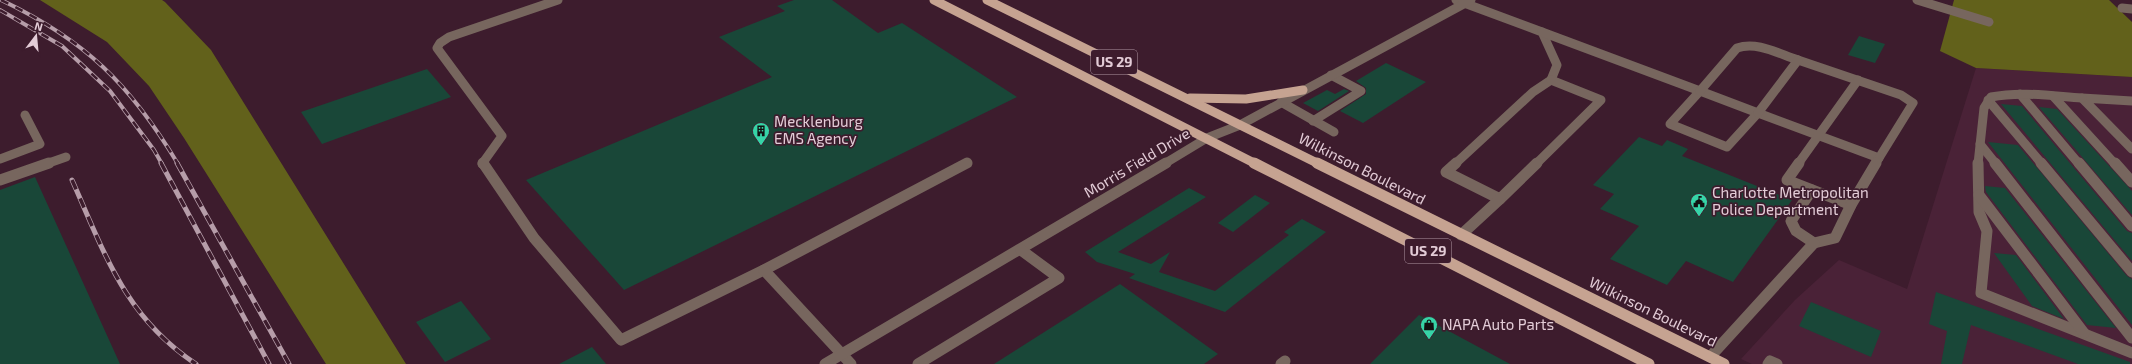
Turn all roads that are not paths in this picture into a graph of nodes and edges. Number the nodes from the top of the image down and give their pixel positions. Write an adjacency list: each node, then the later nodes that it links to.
1 (558, 0): 47 (street)
2 (934, 0): 30 (main road, US 29)
3 (987, 0): 19 (main road, Wilkinson Boulevard / US 29)
4 (1456, 0): 6 (street)
5 (1917, 0): 9 (street)
6 (1468, 2): 10 (street); 12 (street, Morris Field Drive)
7 (2122, 8): 8 (street)
8 (2132, 9)
9 (1990, 22)
10 (1542, 32): 13 (street); 16 (street)
11 (1798, 60): 14 (street); 16 (street); 24 (street)
12 (1331, 75): 15 (street, Morris Field Drive); 26 (street)
13 (1551, 80): 41 (street); 41 (street)
14 (1858, 80): 29 (street); 34 (street)
15 (1303, 90): 19 (main road); 23 (street, Morris Field Drive)
16 (1701, 90): 24 (street); 24 (street)
17 (2020, 94): 18 (street); 21 (street); 43 (street)
18 (2054, 96): 20 (street); 38 (street)
19 (1184, 97): 27 (main road, Wilkinson Boulevard / US 29)
20 (2082, 98): 22 (street); 32 (street)
21 (1988, 100): 31 (street); 48 (street)
22 (2132, 101)
23 (1281, 102): 26 (street); 27 (street, Morris Field Drive)
24 (1758, 113): 29 (street)
25 (25, 115): 35 (street)
26 (1313, 120): 28 (street)
27 (1240, 124): 30 (street, Morris Field Drive); 44 (main road, Wilkinson Boulevard / US 29)
28 (1334, 132)
29 (1818, 136): 34 (street); 39 (street)
30 (1207, 138): 46 (street, Morris Field Drive); 57 (main road, US 29)
31 (1980, 144): 40 (street); 50 (street)
32 (2132, 149)
33 (66, 157): 37 (street)
34 (1879, 158): 42 (street)
35 (0, 159)
36 (967, 163): 47 (street)
37 (0, 180)
38 (2132, 182)
39 (1812, 190): 42 (street); 45 (street)
40 (1979, 195): 49 (street); 49 (street)
41 (1500, 199): 44 (street)
42 (1851, 205): 45 (street)
43 (2132, 226)
44 (1461, 235): 53 (main road, Wilkinson Boulevard / US 29)
45 (1814, 243): 53 (street)
46 (1021, 250): 52 (street, Morris Field Drive); 56 (street)
47 (764, 270): 52 (street)
48 (2132, 272)
49 (2084, 334): 51 (street)
50 (2132, 338)
51 (2132, 353)
52 (841, 354): 54 (street, Morris Field Drive); 55 (street)
53 (1710, 357): 58 (main road, Wilkinson Boulevard / US 29)
54 (824, 364)
55 (851, 364)
56 (918, 364)
57 (1649, 364)
58 (1724, 364)
59 (1768, 364): 60 (street)
60 (1777, 364)

